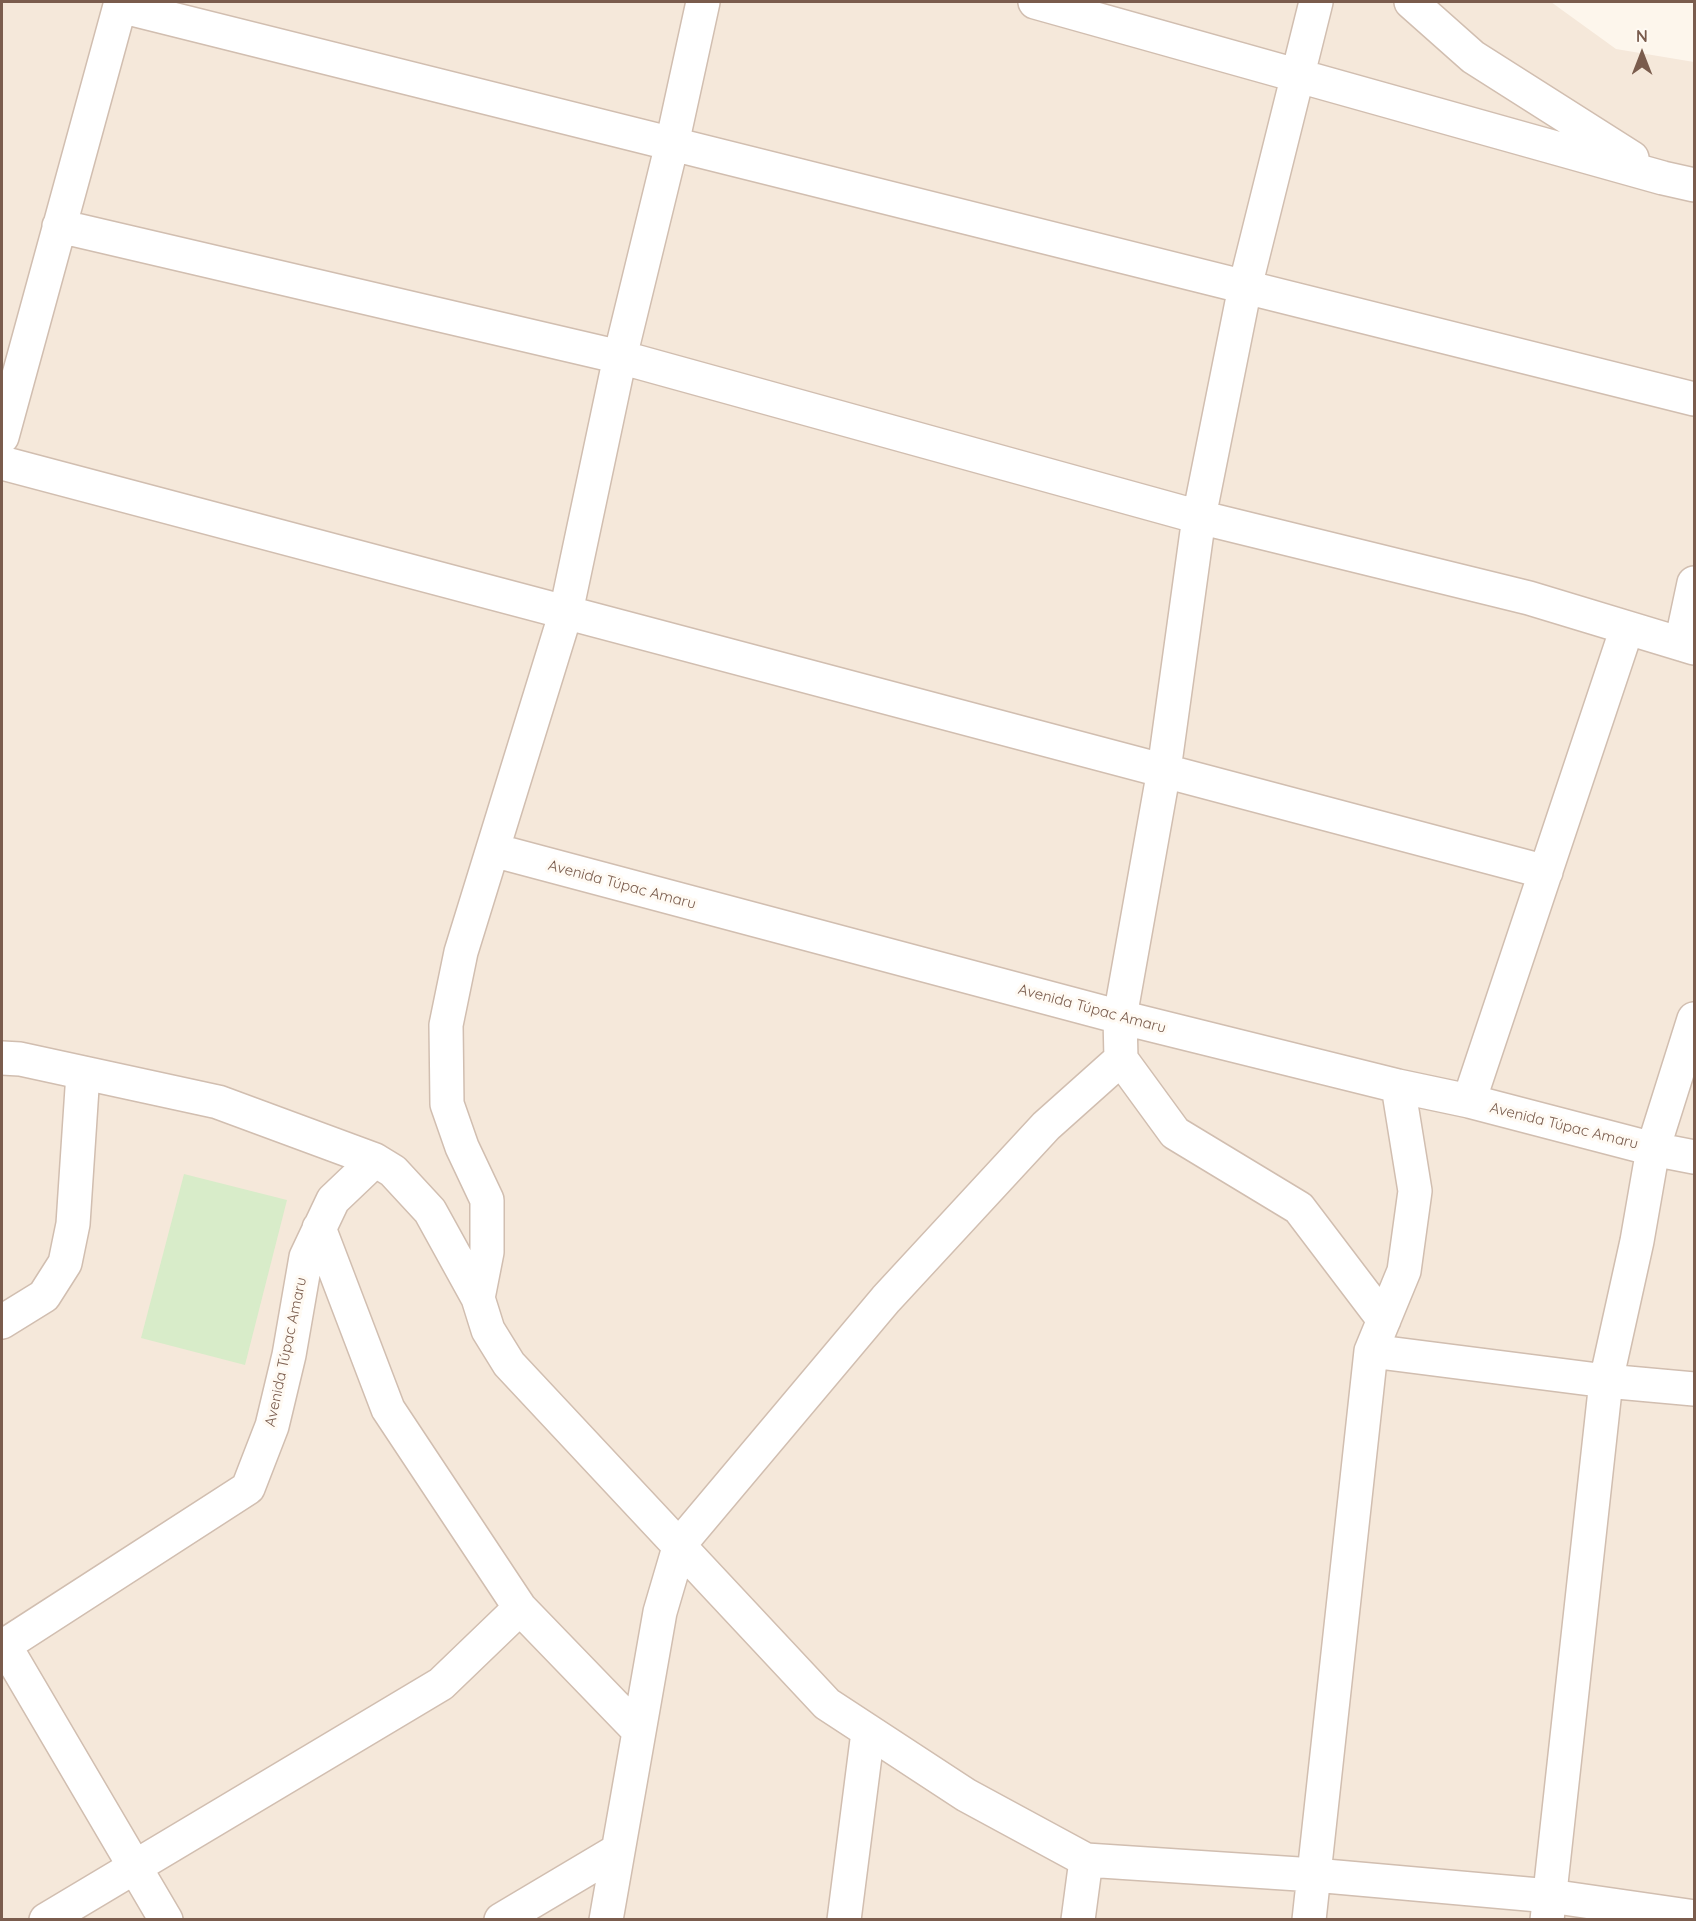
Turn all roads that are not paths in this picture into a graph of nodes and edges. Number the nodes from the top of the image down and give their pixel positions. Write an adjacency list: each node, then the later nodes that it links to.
1 (704, 2): 7 (street)
2 (1035, 2): 6 (street)
3 (1316, 2): 6 (street)
4 (1411, 2): 8 (street)
5 (121, 4): 7 (street); 10 (street)
6 (1298, 74): 8 (street); 11 (street)
7 (672, 144): 11 (street); 12 (street)
8 (1663, 178): 9 (street)
9 (1695, 185)
10 (59, 226): 12 (street); 14 (street)
11 (1245, 287): 13 (street); 16 (street)
12 (620, 357): 16 (street); 18 (street)
13 (1695, 399)
14 (2, 437)
15 (2, 463): 18 (street)
16 (1199, 517): 19 (street); 21 (street)
17 (1695, 583): 20 (street)
18 (566, 612): 21 (street); 22 (street)
19 (1627, 628): 20 (street); 23 (street)
20 (1688, 646)
21 (1164, 770): 23 (street); 24 (street)
22 (493, 850): 24 (street, Avenida Túpac Amaru); 35 (street)
23 (1546, 872): 30 (street)
24 (1120, 1017): 27 (street); 29 (street, Avenida Túpac Amaru)
25 (1695, 1019): 31 (street)
26 (2, 1058): 28 (street)
27 (1121, 1059): 36 (street); 41 (street)
28 (83, 1073): 33 (street); 37 (street)
29 (1398, 1086): 30 (street, Avenida Túpac Amaru); 36 (street)
30 (1469, 1101): 31 (street, Avenida Túpac Amaru)
31 (1653, 1149): 32 (street, Avenida Túpac Amaru); 39 (street)
32 (1695, 1157)
33 (375, 1160): 34 (street, Avenida Túpac Amaru); 35 (street)
34 (319, 1228): 42 (street); 43 (street, Avenida Túpac Amaru)
35 (478, 1298): 41 (street)
36 (1384, 1320): 38 (street)
37 (2, 1322)
38 (1371, 1351): 39 (street); 49 (street)
39 (1606, 1381): 40 (street); 50 (street)
40 (1695, 1389)
41 (680, 1544): 44 (street); 45 (street)
42 (520, 1608): 44 (street); 48 (street)
43 (3, 1646): 48 (street)
44 (638, 1730): 46 (street)
45 (868, 1732): 47 (street); 56 (street)
46 (617, 1851): 54 (street); 55 (street)
47 (1086, 1860): 49 (street); 57 (street)
48 (134, 1867): 52 (street); 53 (street)
49 (1314, 1875): 50 (street); 58 (street)
50 (1549, 1908): 51 (street)
51 (1695, 1917)
52 (46, 1920)
53 (166, 1920)
54 (501, 1920)
55 (606, 1920)
56 (844, 1920)
57 (1078, 1920)
58 (1309, 1920)

